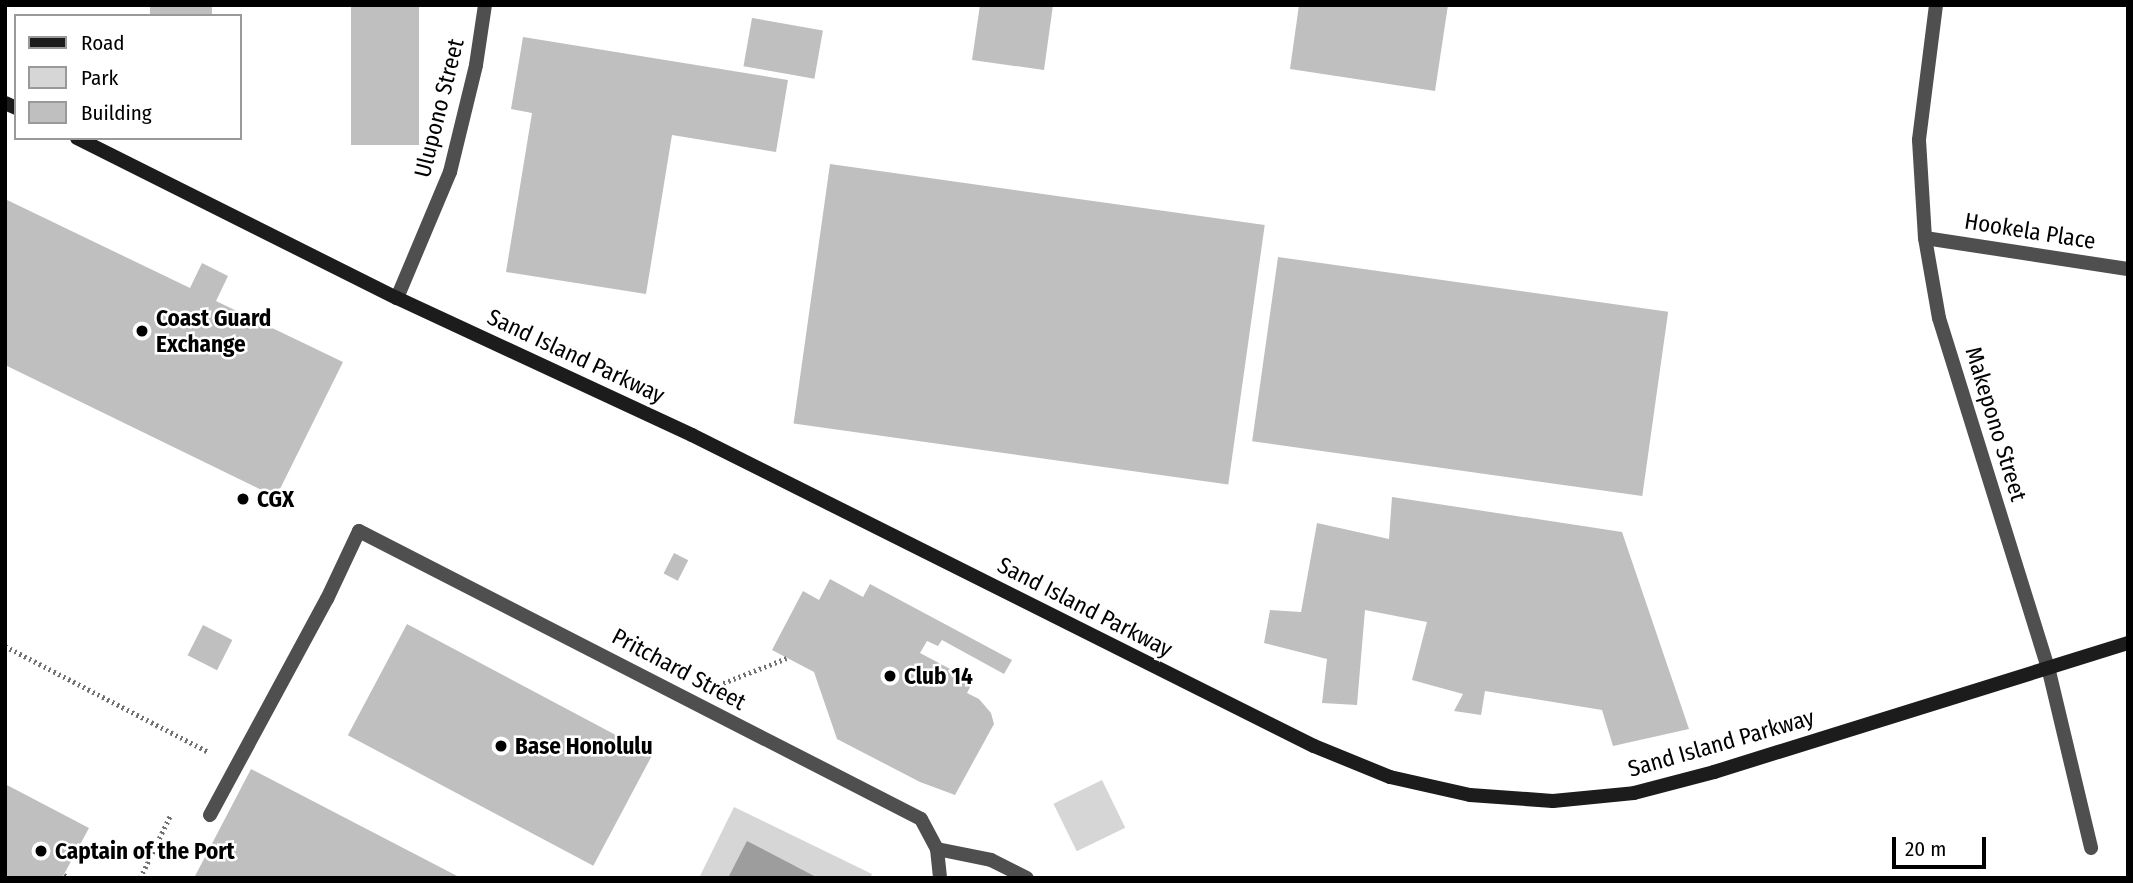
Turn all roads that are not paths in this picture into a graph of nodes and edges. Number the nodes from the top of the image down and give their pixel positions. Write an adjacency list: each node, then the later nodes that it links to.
1 (485, 5): 6 (street, Ulupono Street)
2 (1937, 5): 4 (street, Makepono Street)
3 (81, 140): 6 (street, Sand Island Parkway)
4 (1925, 238): 5 (street, Hookela Place); 8 (street, Makepono Street)
5 (2128, 269)
6 (397, 298): 8 (street, Sand Island Parkway)
7 (2128, 643): 8 (street, Sand Island Parkway)
8 (2048, 667): 10 (street, Makepono Street)
9 (210, 815): 11 (street, Pritchard Street)
10 (2091, 848)
11 (937, 849): 12 (street, Pritchard Street); 13 (street)
12 (940, 878)
13 (1027, 878)

